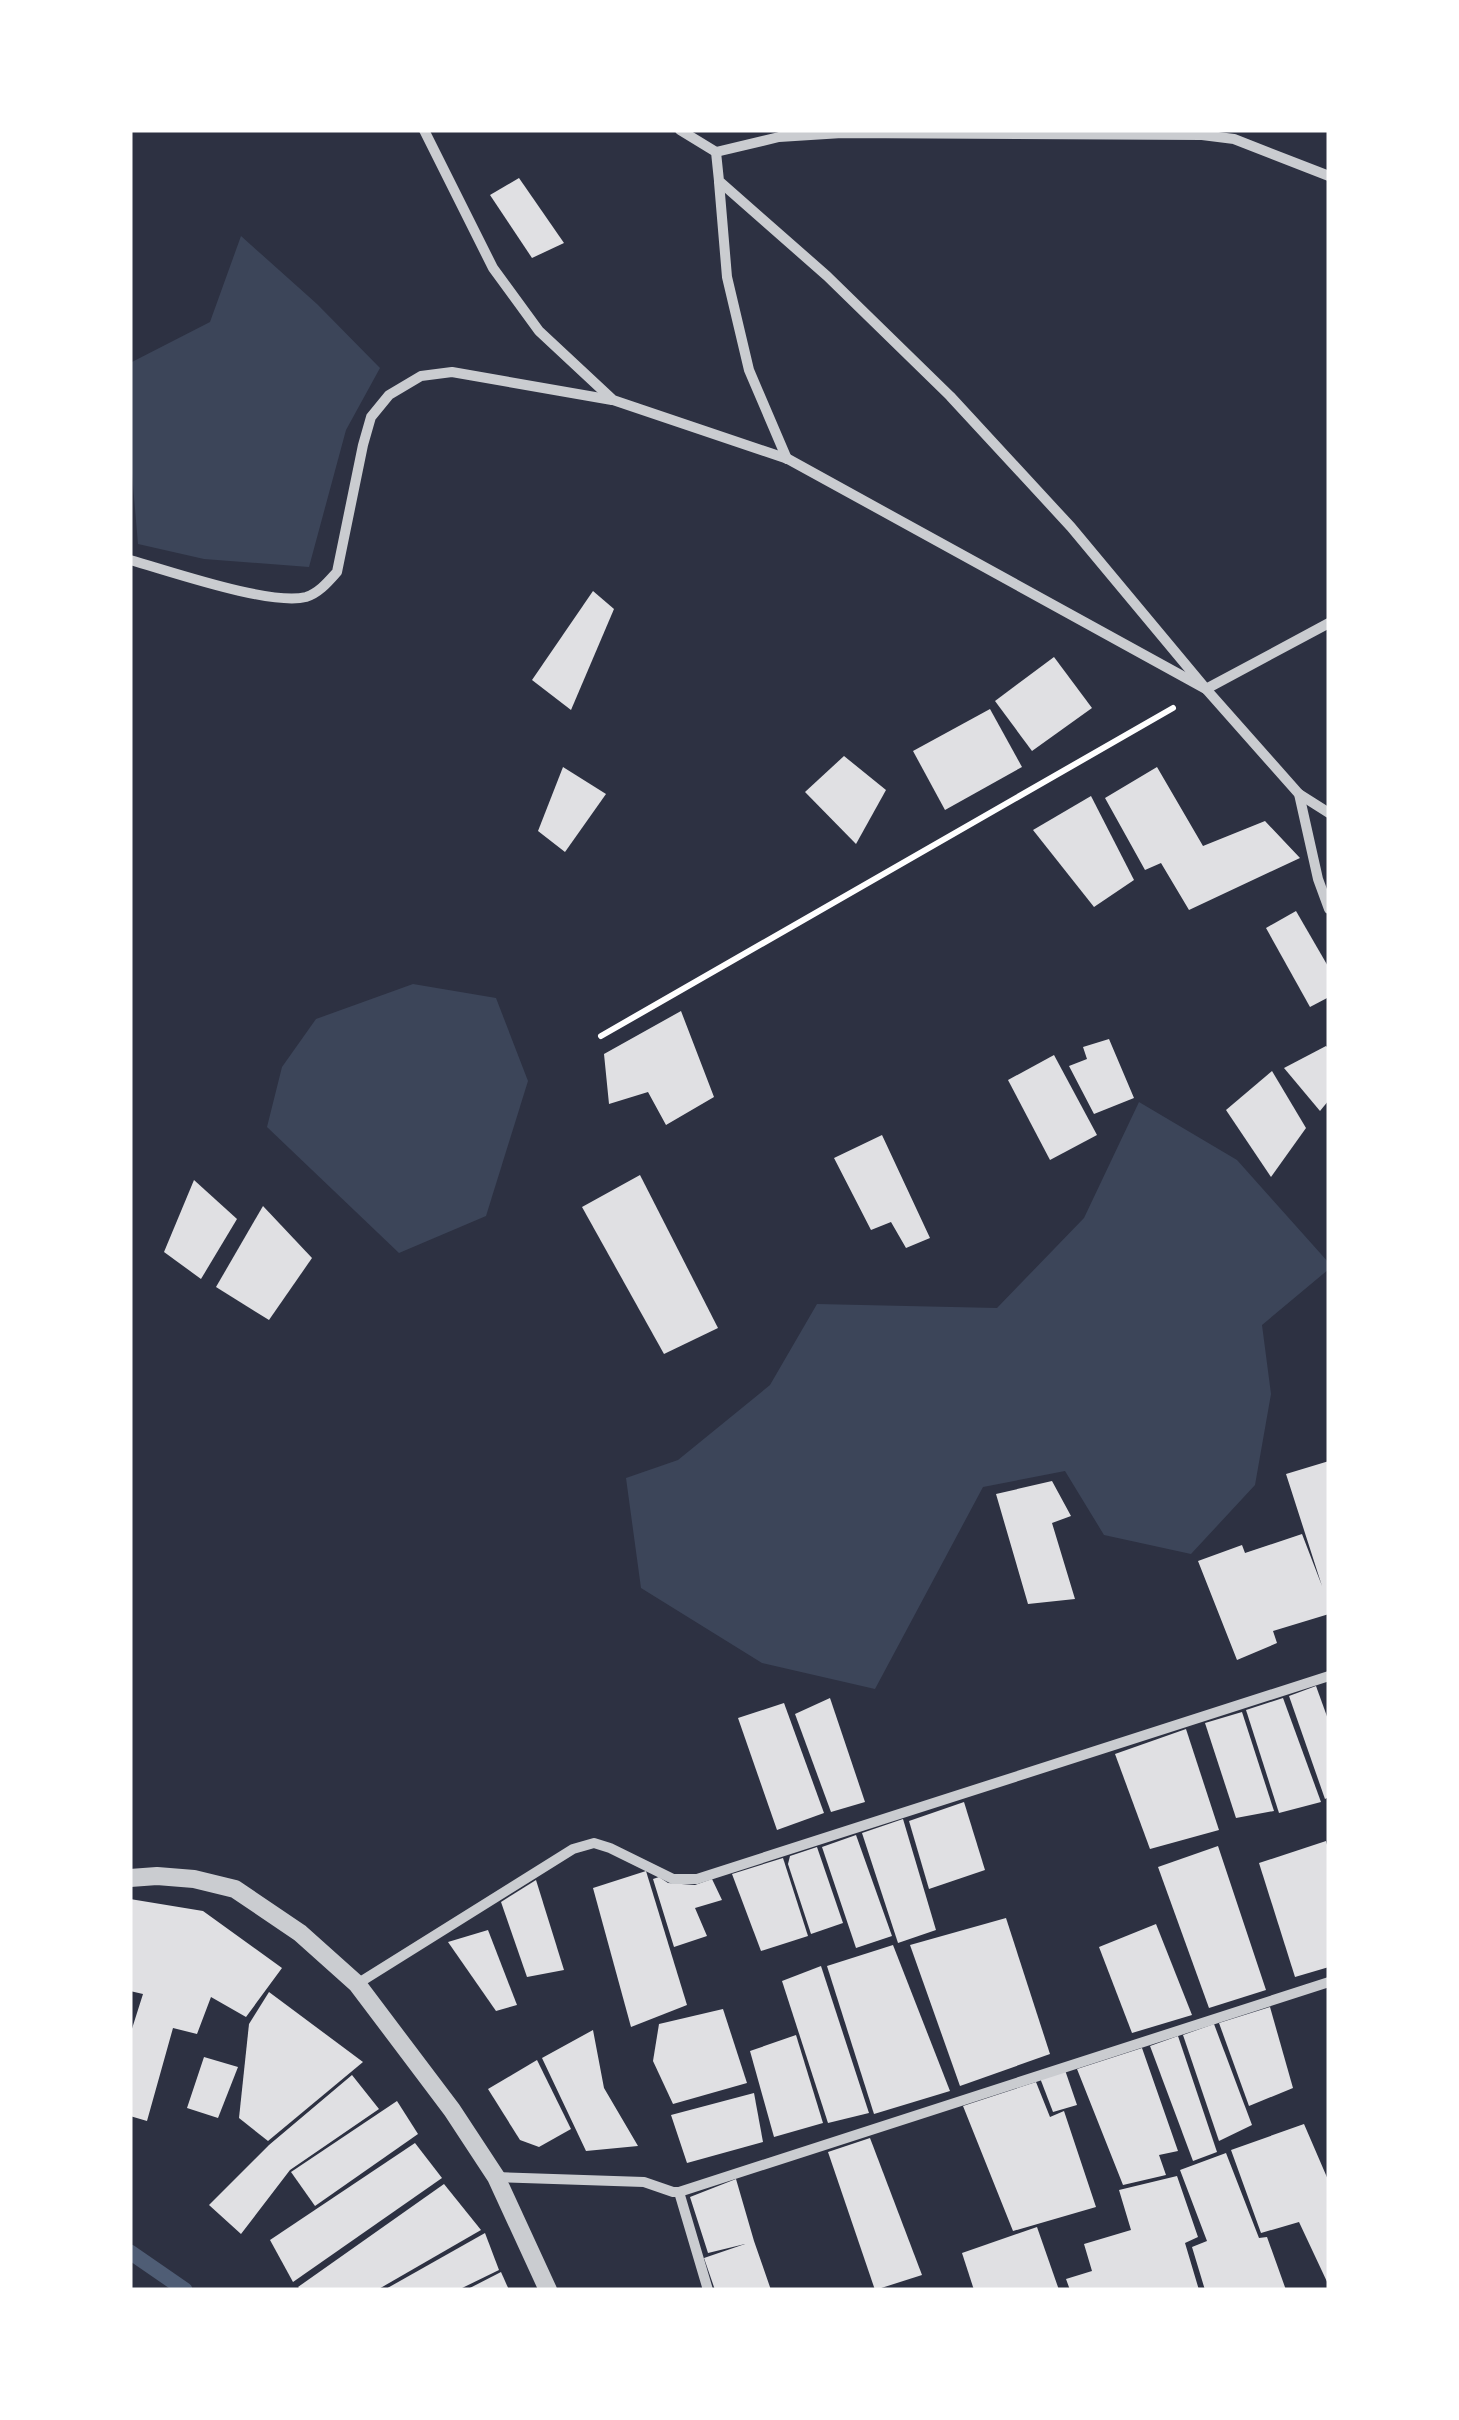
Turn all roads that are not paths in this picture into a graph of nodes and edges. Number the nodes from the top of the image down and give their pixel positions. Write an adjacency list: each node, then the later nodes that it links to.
1 (424, 130): 6 (street)
2 (680, 130): 3 (street)
3 (716, 152): 4 (street); 5 (street)
4 (1329, 176)
5 (719, 181): 7 (street); 10 (street)
6 (612, 400): 7 (street); 8 (street)
7 (788, 459): 10 (street)
8 (130, 560)
9 (1329, 623): 10 (street)
10 (1206, 689): 11 (street)
11 (1298, 794): 12 (street); 13 (street)
12 (1329, 813)
13 (1329, 910)
14 (1329, 1676): 17 (street)
15 (130, 1878): 17 (street)
16 (1329, 1982): 19 (street)
17 (358, 1984): 18 (street)
18 (496, 2176): 19 (street); 20 (street)
19 (679, 2192): 21 (street)
20 (548, 2290)
21 (708, 2290)

